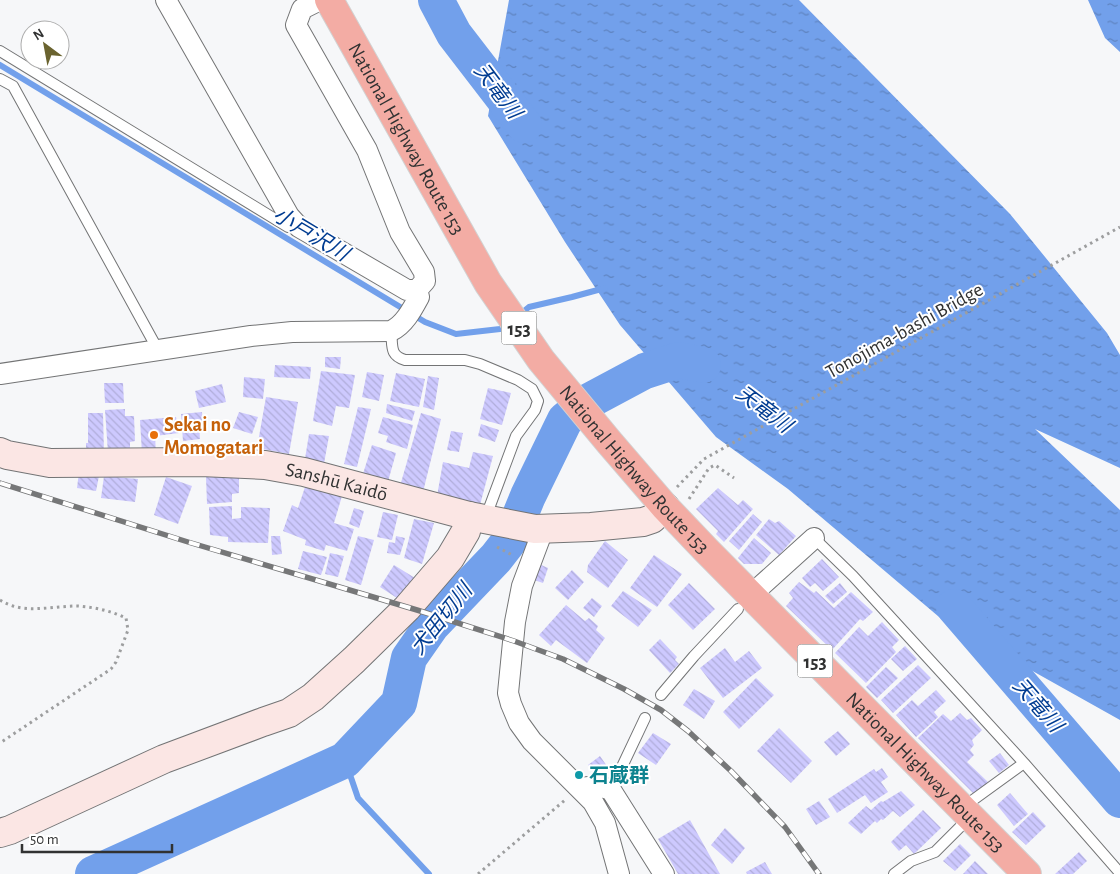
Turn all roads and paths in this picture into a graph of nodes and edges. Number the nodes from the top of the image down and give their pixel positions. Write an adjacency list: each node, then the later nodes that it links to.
1 (166, 0): 6 (street)
2 (320, 0): 8 (street)
3 (330, 0): 14 (highway, National Highway Route 153 / 153)
4 (0, 51): 6 (lane)
5 (0, 78): 10 (lane)
6 (299, 227): 8 (street)
7 (1120, 228): 14 (path, Tonojima-bashi Bridge)
8 (416, 296): 9 (street)
9 (398, 326): 10 (street); 15 (lane)
10 (158, 350): 11 (street)
11 (0, 374)
12 (0, 452): 15 (main road, Sanshū Kaidō)
13 (734, 478): 14 (path)
14 (675, 501): 16 (main road, Sanshū Kaidō); 28 (highway, National Highway Route 153 / 153)
15 (485, 526): 16 (main road, Sanshū Kaidō); 18 (path); 29 (main road)
16 (539, 529): 26 (street)
17 (814, 538): 19 (street); 25 (lane)
18 (517, 558)
19 (762, 585)
20 (0, 600): 24 (path)
21 (738, 609): 22 (lane)
22 (661, 695)
23 (645, 718): 27 (lane)
24 (0, 743)
25 (1024, 763): 28 (lane); 30 (lane)
26 (579, 788): 27 (street); 31 (path); 32 (street)
27 (611, 790): 33 (street)
28 (965, 813): 34 (lane); 35 (highway, National Highway Route 153 / 153)
29 (0, 833)
30 (1120, 873)
31 (478, 874)
32 (619, 874)
33 (664, 874)
34 (894, 874)
35 (1027, 874)

